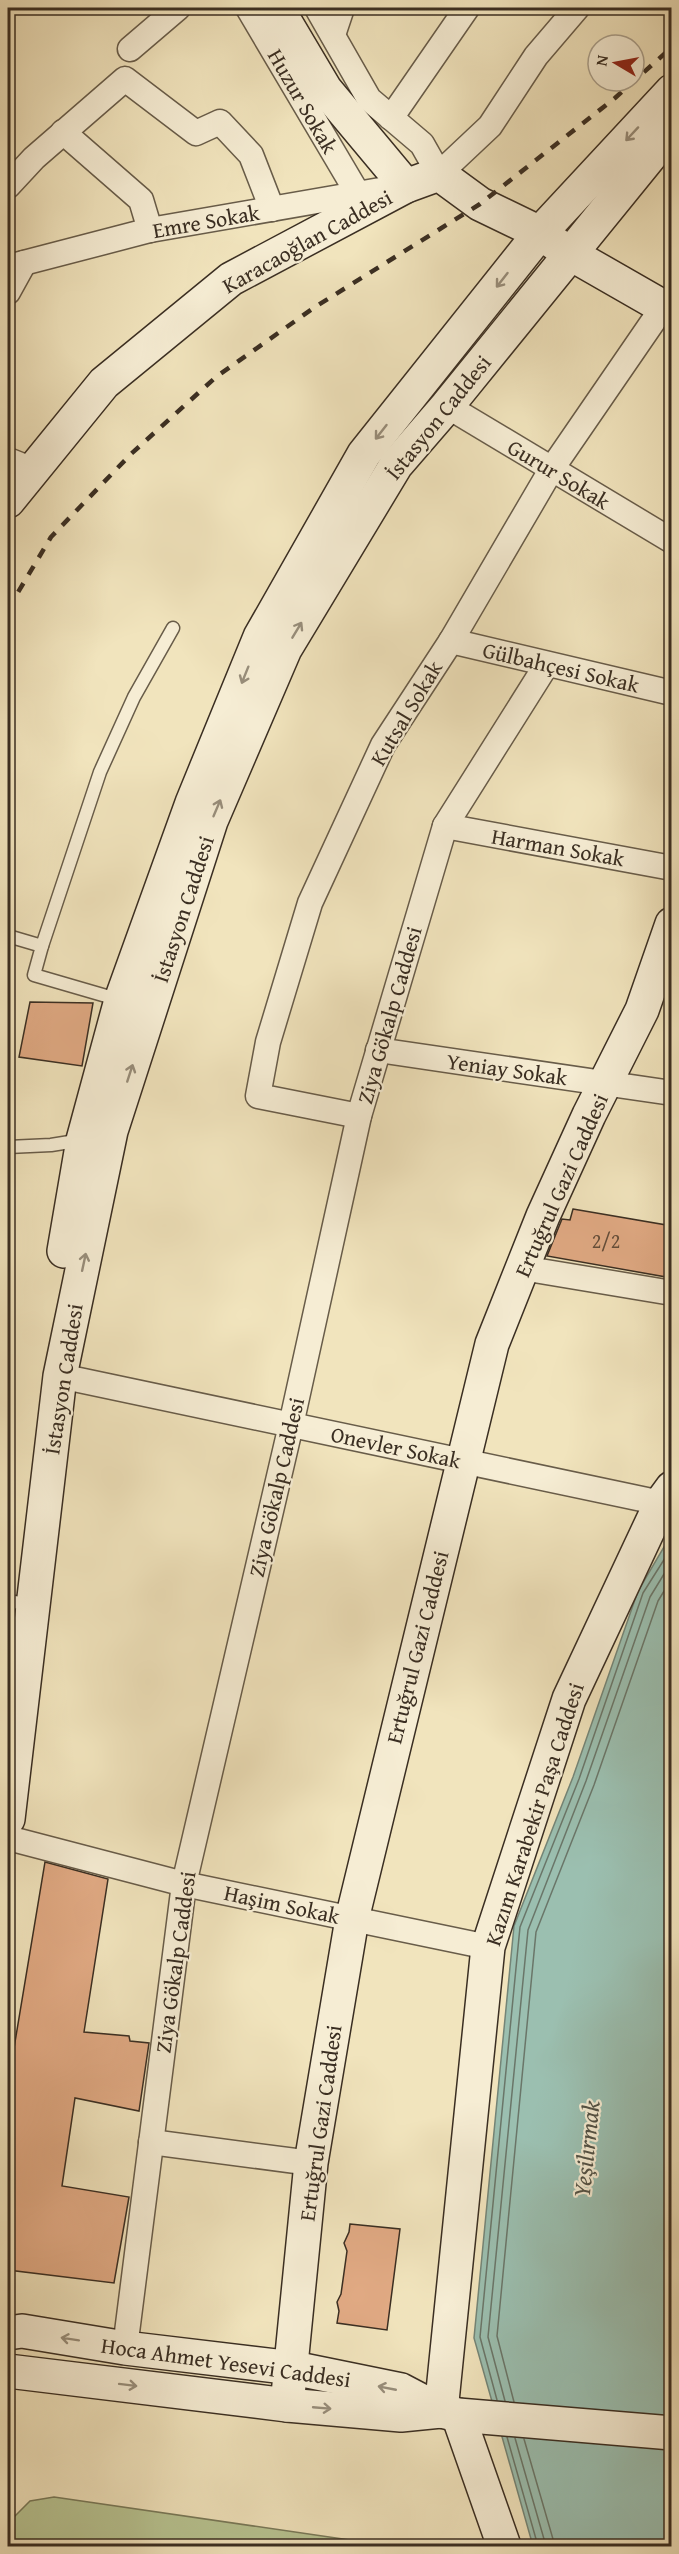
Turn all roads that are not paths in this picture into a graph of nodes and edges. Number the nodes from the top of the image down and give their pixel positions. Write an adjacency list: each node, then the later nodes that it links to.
1 (178, 8): 9 (street)
2 (248, 8): 17 (street, Huzur Sokak)
3 (277, 8): 16 (street)
4 (317, 8): 8 (street)
5 (342, 8): 8 (street)
6 (467, 8): 11 (street)
7 (578, 8): 14 (street, Karacaoğlan Caddesi)
8 (333, 35): 11 (street)
9 (130, 49)
10 (672, 91): 20 (street, İstasyon Caddesi, one-way to 20)
11 (392, 118): 14 (street)
12 (672, 129): 21 (street, İstasyon Caddesi)
13 (63, 132): 15 (street); 18 (street); 19 (street)
14 (439, 174): 16 (street, Karacaoğlan Caddesi); 20 (street)
15 (8, 186)
16 (406, 186): 17 (street, Emre Sokak); 26 (street, Karacaoğlan Caddesi)
17 (358, 194): 18 (street, Emre Sokak)
18 (272, 209): 19 (street, Emre Sokak)
19 (150, 230): 22 (street, Emre Sokak)
20 (540, 233): 21 (street); 39 (street, İstasyon Caddesi, one-way to 39)
21 (569, 253): 24 (street); 25 (street, İstasyon Caddesi)
22 (16, 265): 23 (street)
23 (8, 292)
24 (667, 310): 27 (street, Kutsal Sokak)
25 (447, 406): 27 (street, Gurur Sokak); 48 (street, İstasyon Caddesi, one-way to 25)
26 (20, 465): 28 (street, Karacaoğlan Caddesi)
27 (551, 470): 29 (street, Gurur Sokak); 31 (street, Kutsal Sokak)
28 (8, 501)
29 (672, 542)
30 (173, 628): 38 (lane)
31 (451, 641): 32 (street, Gülbahçesi Sokak); 43 (street, Kutsal Sokak)
32 (547, 664): 33 (street, Gülbahçesi Sokak); 34 (street, Ziya Gökalp Caddesi)
33 (672, 693)
34 (445, 826): 35 (street, Harman Sokak); 40 (street, Ziya Gökalp Caddesi)
35 (672, 868)
36 (672, 924): 41 (street, Ertuğrul Gazi Caddesi)
37 (8, 936): 38 (lane)
38 (42, 946): 39 (lane)
39 (121, 1000): 44 (street, İstasyon Caddesi)
40 (378, 1050): 41 (street, Yeniay Sokak); 43 (street, Ziya Gökalp Caddesi)
41 (606, 1084): 42 (street, Yeniay Sokak); 46 (street, Ertuğrul Gazi Caddesi)
42 (672, 1093)
43 (359, 1116): 49 (street, Ziya Gökalp Caddesi)
44 (83, 1140): 45 (lane); 52 (street, İstasyon Caddesi)
45 (8, 1147)
46 (522, 1268): 47 (street); 50 (street, Ertuğrul Gazi Caddesi)
47 (672, 1293)
48 (60, 1376): 49 (street, Onevler Sokak); 52 (street, İstasyon Caddesi)
49 (291, 1425): 50 (street, Onevler Sokak); 56 (street, Ziya Gökalp Caddesi)
50 (462, 1461): 51 (street, Onevler Sokak); 57 (street, Ertuğrul Gazi Caddesi)
51 (666, 1496): 58 (street, Kazım Karabekir Paşa Caddesi)
52 (18, 1603): 53 (street, İstasyon Caddesi); 54 (street, İstasyon Caddesi)
53 (8, 1667)
54 (8, 1819)
55 (8, 1838): 56 (street, Haşim Sokak)
56 (184, 1884): 57 (street, Haşim Sokak); 59 (street, Ziya Gökalp Caddesi)
57 (352, 1919): 58 (street, Haşim Sokak); 60 (street, Ertuğrul Gazi Caddesi)
58 (488, 1947): 66 (street, Kazım Karabekir Paşa Caddesi)
59 (151, 2142): 60 (street); 62 (street, Ziya Gökalp Caddesi)
60 (311, 2163): 63 (street, Ertuğrul Gazi Caddesi)
61 (8, 2333): 62 (street, Hoca Ahmet Yesevi Caddesi, one-way to 61)
62 (125, 2348): 63 (street, Hoca Ahmet Yesevi Caddesi)
63 (293, 2368): 65 (street, Ertuğrul Gazi Caddesi); 66 (street, Hoca Ahmet Yesevi Caddesi, one-way to 63)
64 (8, 2371): 65 (street, Hoca Ahmet Yesevi Caddesi, one-way to 65)
65 (287, 2404): 66 (street, Hoca Ahmet Yesevi Caddesi, one-way to 66)
66 (456, 2414): 67 (street); 68 (street)
67 (672, 2433)
68 (504, 2547)

